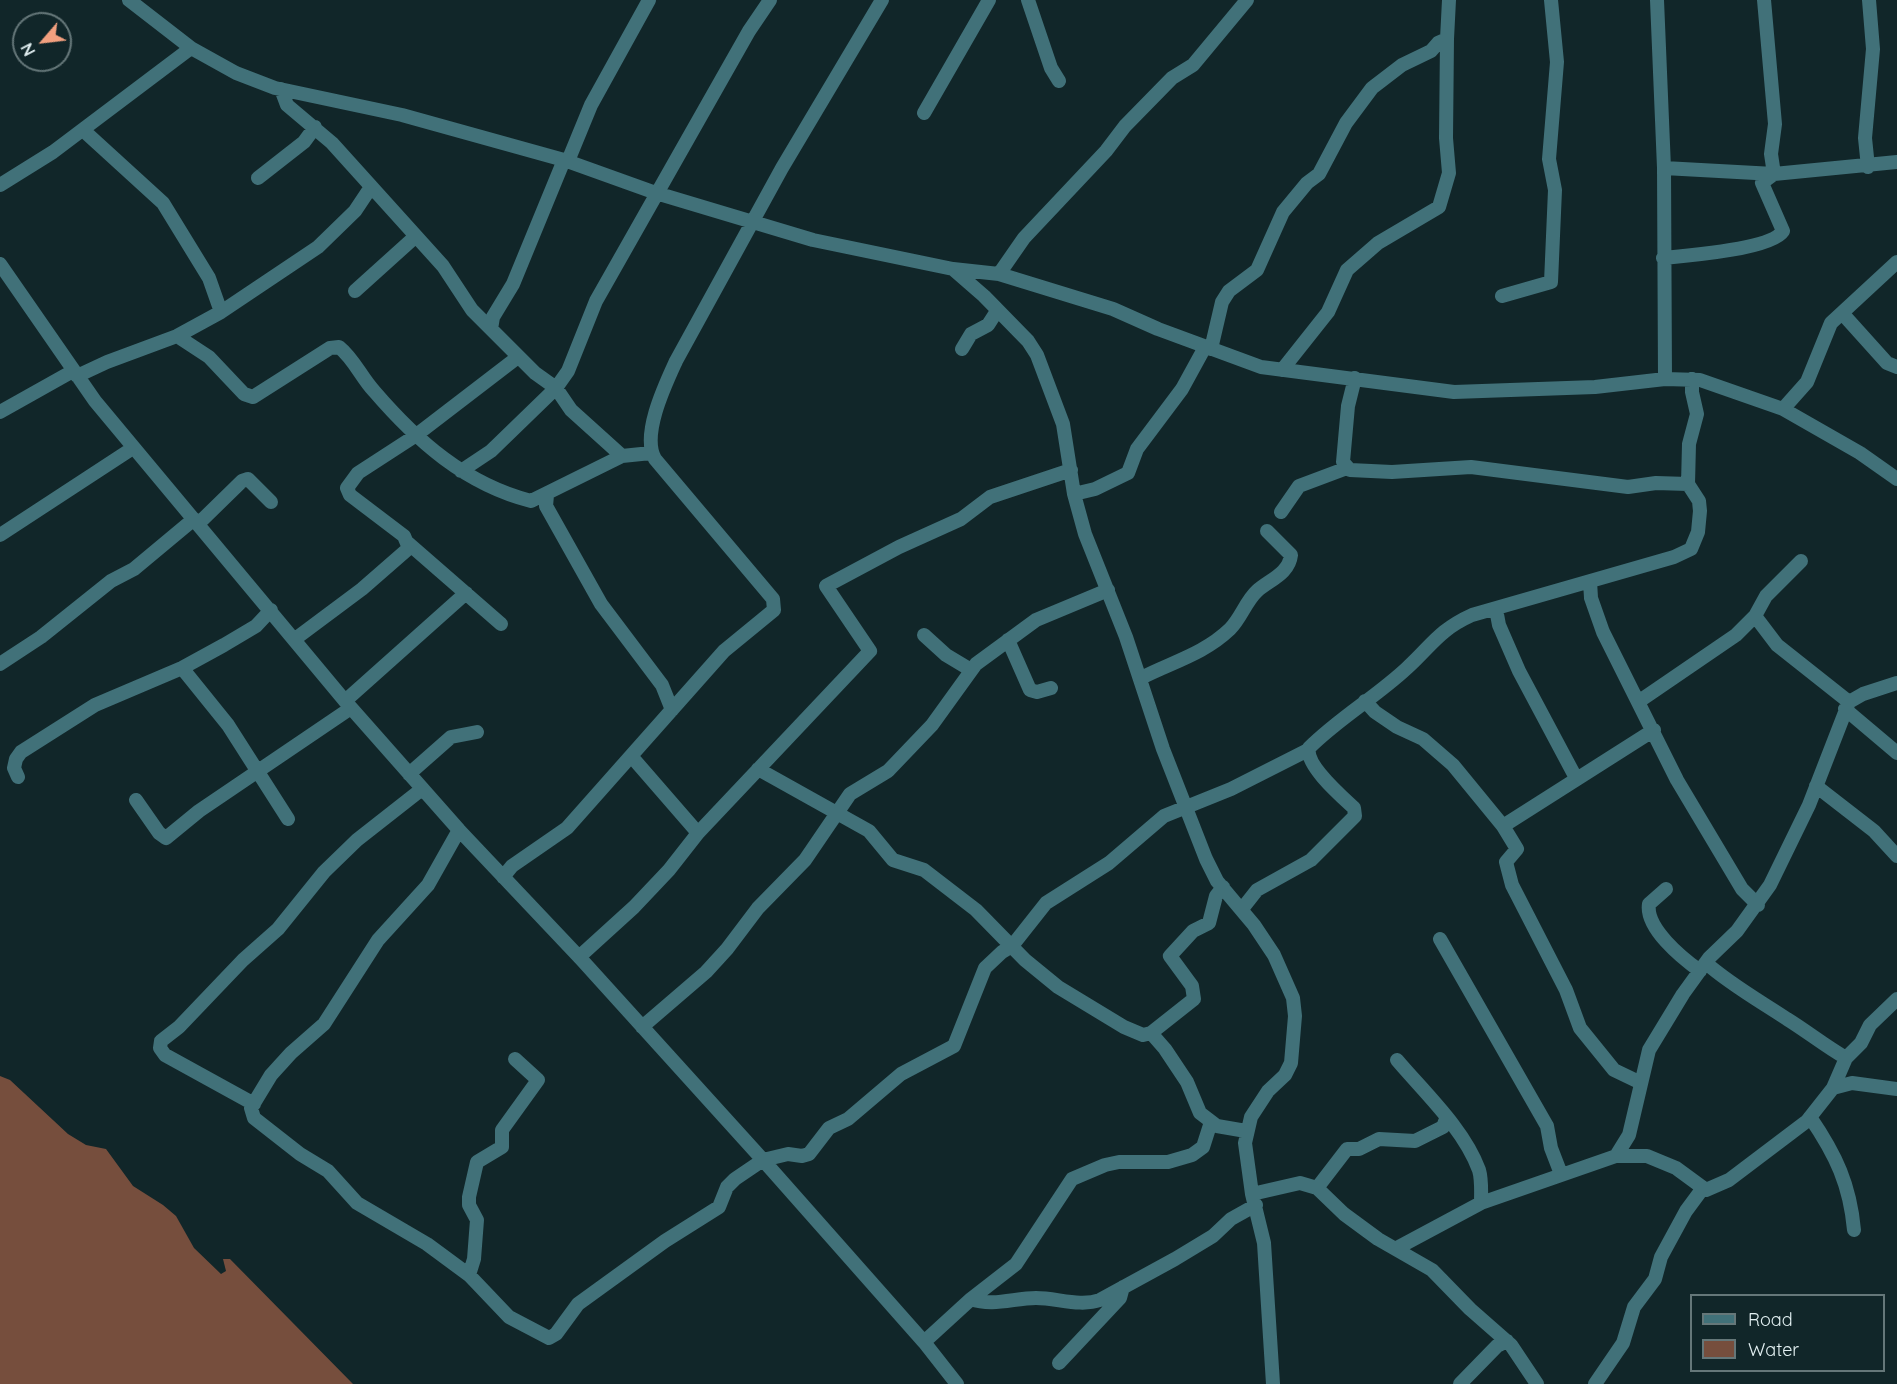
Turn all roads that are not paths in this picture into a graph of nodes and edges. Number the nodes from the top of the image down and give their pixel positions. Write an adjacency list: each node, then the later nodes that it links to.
1 (129, 0): 14 (street)
2 (649, 0): 20 (street)
3 (770, 0): 28 (street)
4 (882, 0): 29 (street)
5 (989, 0): 17 (street)
6 (1028, 0): 15 (street)
7 (1247, 0): 35 (street)
8 (1449, 0): 13 (street)
9 (1551, 0): 38 (street)
10 (1657, 0): 23 (street)
11 (1764, 0): 24 (street)
12 (1869, 0): 22 (street)
13 (1447, 39): 45 (street); 48 (street)
14 (191, 48): 16 (street); 19 (street)
15 (1059, 81)
16 (281, 89): 18 (street); 20 (street)
17 (924, 113)
18 (315, 127): 25 (street); 27 (street)
19 (84, 130): 26 (street); 40 (street)
20 (566, 161): 28 (street); 42 (street)
21 (1897, 162): 22 (street)
22 (1868, 167): 24 (street)
23 (1664, 168): 24 (street); 31 (street)
24 (1774, 174): 31 (street)
25 (258, 178)
26 (0, 185)
27 (371, 187): 30 (street); 40 (street)
28 (656, 193): 29 (street); 53 (street)
29 (752, 221): 34 (street); 58 (street)
30 (416, 236): 36 (street); 42 (street)
31 (1663, 258): 51 (street)
32 (1897, 262): 41 (street)
33 (0, 264): 49 (street)
34 (953, 269): 35 (street); 37 (street)
35 (994, 274): 37 (street); 45 (street)
36 (355, 291)
37 (984, 296): 39 (street)
38 (1502, 296)
39 (997, 311): 44 (street); 61 (street)
40 (221, 312): 43 (street)
41 (1842, 313): 47 (street); 54 (street)
42 (489, 322): 46 (street)
43 (177, 336): 49 (street); 56 (street)
44 (962, 348)
45 (1208, 348): 48 (street); 65 (street)
46 (518, 357): 53 (street); 56 (street)
47 (1897, 367)
48 (1282, 370): 50 (street)
49 (75, 374): 55 (street); 57 (street)
50 (1354, 378): 51 (street); 60 (street)
51 (1665, 379): 52 (street)
52 (1692, 379): 54 (street); 64 (street)
53 (556, 388): 59 (street); 62 (street)
54 (1784, 409): 63 (street)
55 (0, 412)
56 (415, 436): 62 (street); 72 (street)
57 (133, 448): 69 (street); 71 (street)
58 (651, 453): 59 (street); 94 (street)
59 (622, 456): 66 (street)
60 (1347, 468): 64 (street); 68 (street)
61 (1071, 470): 65 (street); 100 (street)
62 (461, 471): 66 (street)
63 (1897, 478)
64 (1688, 483): 74 (street)
65 (1076, 499): 75 (street)
66 (546, 500): 94 (street)
67 (271, 502): 69 (street)
68 (1281, 512)
69 (196, 521): 78 (street); 84 (street)
70 (1267, 531): 87 (street)
71 (0, 535)
72 (408, 543): 76 (street); 82 (street)
73 (1801, 561): 79 (street)
74 (1590, 581): 77 (street); 91 (street)
75 (1108, 590): 83 (street); 87 (street)
76 (466, 593): 80 (street); 92 (street)
77 (1496, 609): 90 (street); 104 (street)
78 (272, 610): 82 (street); 85 (street)
79 (1755, 616): 91 (street); 93 (street)
80 (501, 624)
81 (924, 635): 86 (street)
82 (296, 639): 92 (street)
83 (1008, 640): 86 (street); 89 (street)
84 (0, 664)
85 (182, 668): 101 (street); 103 (street)
86 (971, 670): 109 (street)
87 (1141, 678): 108 (street)
88 (1897, 683): 93 (street)
89 (1051, 688)
90 (1365, 701): 97 (street); 111 (street)
91 (1638, 702): 95 (street)
92 (348, 705): 101 (street); 102 (street)
93 (1847, 706): 98 (street); 105 (street)
94 (672, 710): 99 (street)
95 (1654, 730): 104 (street); 118 (street)
96 (477, 732): 102 (street)
97 (1308, 750): 108 (street); 119 (street)
98 (1897, 753)
99 (632, 757): 113 (street); 115 (street)
100 (758, 769): 109 (street); 113 (street)
101 (257, 770): 107 (street); 110 (street)
102 (408, 774): 106 (street)
103 (18, 777)
104 (1576, 778): 111 (street)
105 (1816, 786): 114 (street); 118 (street)
106 (422, 789): 112 (street); 134 (street)
107 (136, 800)
108 (1186, 806): 116 (street); 121 (street)
109 (836, 811): 121 (street); 125 (street)
110 (288, 819)
111 (1503, 826): 130 (street)
112 (459, 830): 115 (street); 134 (street)
113 (698, 833): 122 (street)
114 (1897, 856)
115 (504, 877): 122 (street)
116 (1223, 887): 119 (street); 126 (street)
117 (1666, 889): 123 (street)
118 (1758, 905): 123 (street)
119 (1242, 909): 138 (street)
120 (1440, 939): 141 (street)
121 (1012, 946): 126 (street); 140 (street)
122 (579, 957): 125 (street)
123 (1703, 967): 129 (street); 130 (street)
124 (1897, 999): 129 (street)
125 (642, 1027): 140 (street)
126 (1150, 1033): 137 (street)
127 (515, 1059): 148 (street)
128 (1398, 1060): 136 (street)
129 (1844, 1063): 131 (street); 132 (street)
130 (1639, 1082): 139 (street)
131 (1852, 1083): 132 (street); 133 (street)
132 (1833, 1088): 135 (street)
133 (1897, 1089)
134 (254, 1104): 148 (street)
135 (1810, 1117): 143 (street); 146 (street)
136 (1446, 1119): 142 (street); 145 (street)
137 (1211, 1122): 138 (street); 150 (street)
138 (1246, 1131): 144 (street)
139 (1616, 1156): 141 (street); 143 (street)
140 (763, 1160): 148 (street); 152 (street)
141 (1561, 1174): 145 (street)
142 (1317, 1188): 144 (street); 147 (street)
143 (1703, 1188): 158 (street)
144 (1254, 1199): 149 (street); 155 (street)
145 (1481, 1203): 147 (street)
146 (1854, 1230)
147 (1397, 1248): 151 (street)
148 (469, 1275)
149 (1123, 1287): 150 (street); 153 (street)
150 (971, 1299): 152 (street)
151 (1500, 1340): 156 (street); 157 (street)
152 (924, 1342): 154 (street)
153 (1059, 1363)
154 (957, 1384)
155 (1272, 1384)
156 (1460, 1384)
157 (1537, 1384)
158 (1595, 1384)

